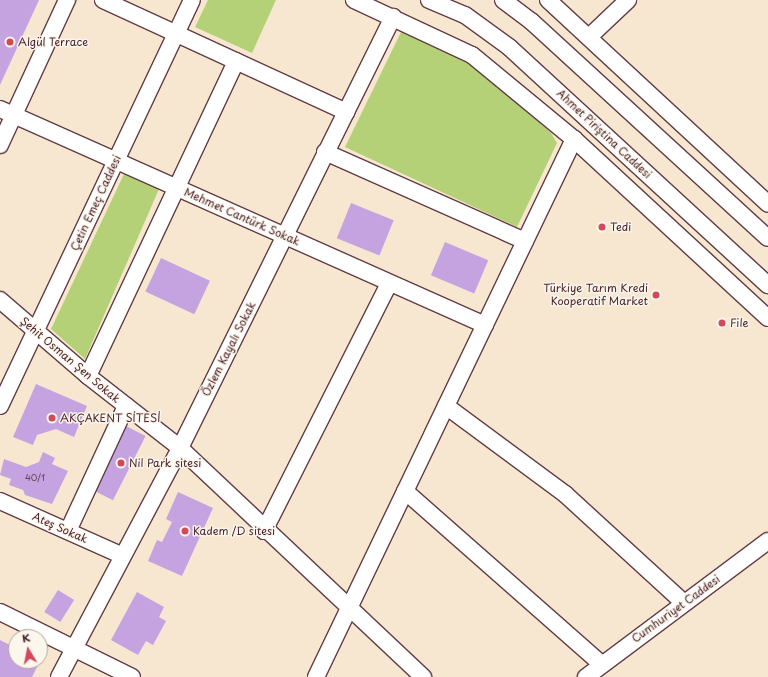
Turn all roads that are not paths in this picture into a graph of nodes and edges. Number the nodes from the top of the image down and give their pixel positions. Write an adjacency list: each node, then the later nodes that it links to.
1 (67, 0): 13 (street)
2 (103, 0): 10 (street)
3 (192, 0): 10 (street, Çetin Emeç Caddesi)
4 (354, 0): 9 (street)
5 (429, 0): 25 (street, Ahmet Piriştina Caddesi)
6 (503, 0): 22 (street)
7 (548, 0): 11 (street)
8 (628, 0): 11 (street)
9 (393, 17): 14 (street, Özlem Kayalı Sokak); 15 (street)
10 (177, 33): 12 (street); 18 (street, Çetin Emeç Caddesi)
11 (589, 37): 20 (street)
12 (236, 61): 14 (street); 19 (street)
13 (6, 112): 16 (street); 18 (street, Mehmet Cantürk Sokak)
14 (346, 112): 17 (street, Özlem Kayalı Sokak)
15 (574, 139): 23 (street); 27 (street)
16 (0, 145)
17 (325, 152): 21 (street, Özlem Kayalı Sokak); 23 (street)
18 (117, 160): 19 (street, Mehmet Cantürk Sokak); 29 (street, Çetin Emeç Caddesi)
19 (176, 187): 21 (street, Mehmet Cantürk Sokak); 30 (street)
20 (768, 204)
21 (286, 236): 24 (street, Mehmet Cantürk Sokak); 34 (street, Özlem Kayalı Sokak)
22 (768, 238)
23 (525, 241): 28 (street)
24 (388, 284): 28 (street, Mehmet Cantürk Sokak); 38 (street)
25 (768, 285)
26 (0, 300): 29 (street, Şehit Osman Şen Sokak)
27 (768, 318)
28 (485, 325): 33 (street)
29 (35, 332): 30 (street, Şehit Osman Şen Sokak); 31 (street, Çetin Emeç Caddesi)
30 (88, 376): 32 (street, Şehit Osman Şen Sokak)
31 (0, 406)
32 (126, 406): 34 (street, Şehit Osman Şen Sokak); 37 (street)
33 (446, 406): 35 (street); 41 (street)
34 (180, 448): 38 (street, Şehit Osman Şen Sokak); 40 (street, Özlem Kayalı Sokak)
35 (405, 491): 42 (street); 45 (street)
36 (0, 500): 37 (street, Ateş Sokak)
37 (68, 531): 40 (street, Ateş Sokak)
38 (264, 531): 42 (street, Şehit Osman Şen Sokak)
39 (768, 541): 41 (street, Cumhuriyet Caddesi)
40 (121, 555): 44 (street, Özlem Kayalı Sokak)
41 (684, 603): 45 (street, Cumhuriyet Caddesi)
42 (349, 608): 48 (street); 49 (street, Şehit Osman Şen Sokak)
43 (0, 612): 44 (street)
44 (75, 647): 46 (street, Özlem Kayalı Sokak); 47 (street)
45 (601, 664): 50 (street, Cumhuriyet Caddesi)
46 (59, 677)
47 (132, 677)
48 (316, 677)
49 (424, 677)
50 (586, 677)

